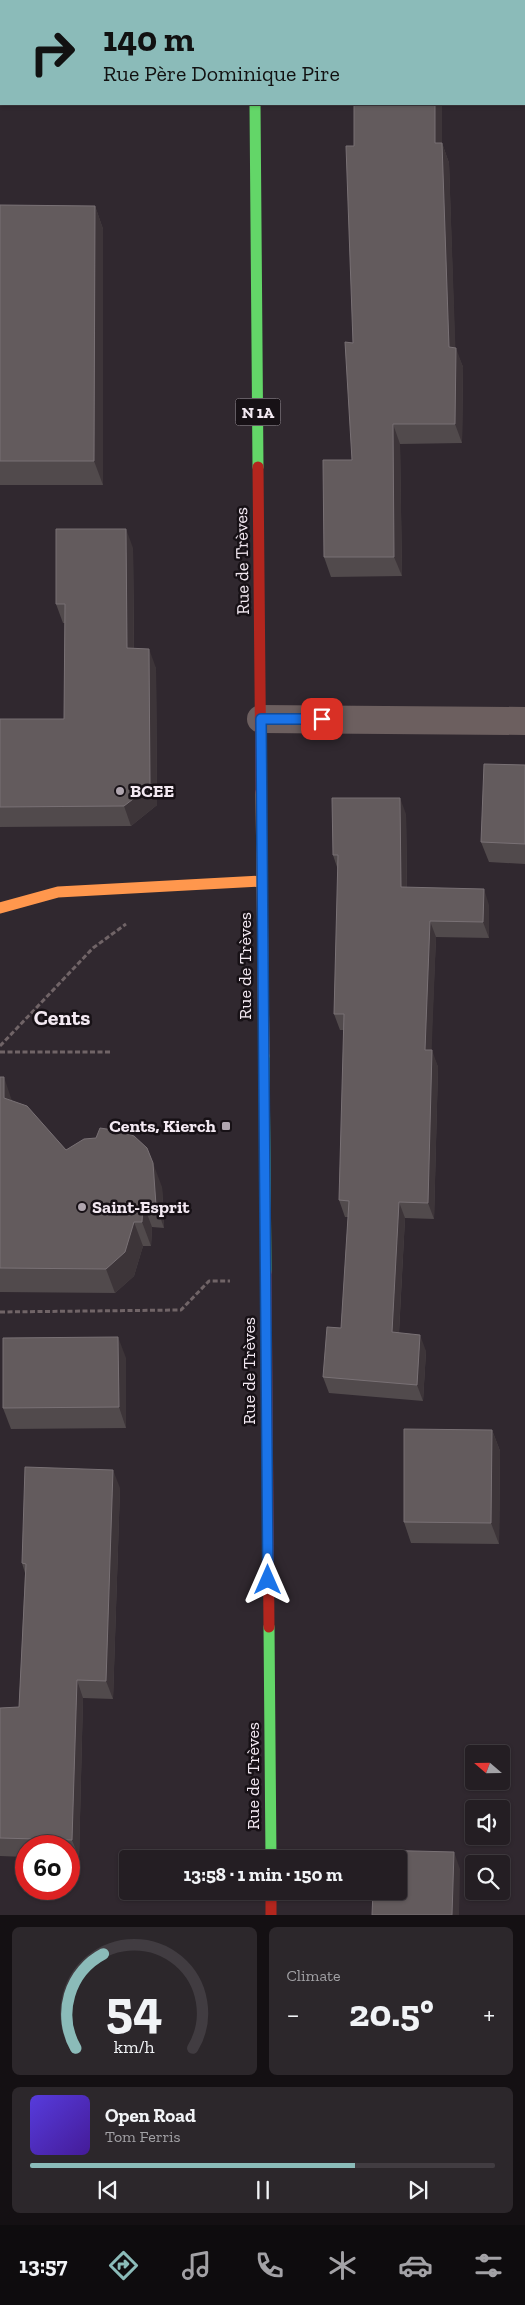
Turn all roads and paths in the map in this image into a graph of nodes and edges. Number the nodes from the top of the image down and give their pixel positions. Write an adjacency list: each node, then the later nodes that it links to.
1 (255, 105): 2 (main road, Rue de Trèves / N 1A)
2 (261, 719): 3 (street); 4 (main road, Rue de Trèves / N 1A)
3 (525, 720)
4 (262, 881): 5 (main road); 10 (main road, Rue de Trèves / N 1A)
5 (0, 908)
6 (93, 948): 7 (path)
7 (0, 1046)
8 (0, 1052): 9 (path)
9 (110, 1052)
10 (266, 1280): 11 (path); 12 (main road, Rue de Trèves / N 1A)
11 (0, 1312)
12 (271, 1850)
13 (271, 1900): 14 (main road)
14 (271, 1915)

